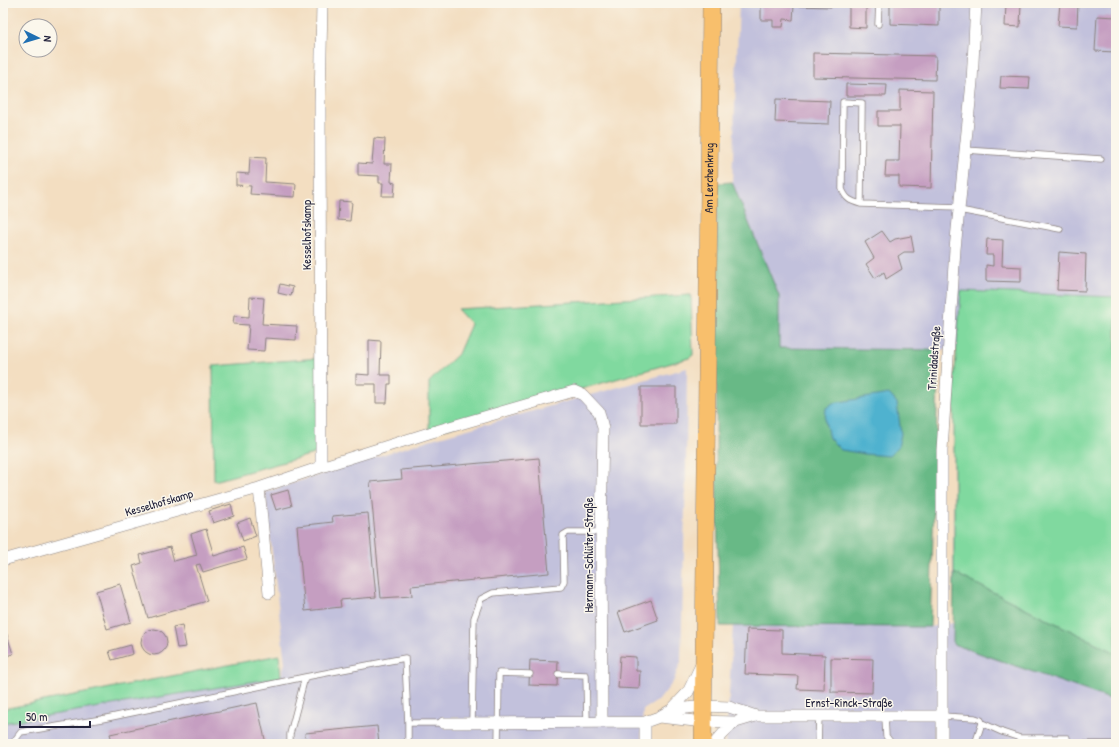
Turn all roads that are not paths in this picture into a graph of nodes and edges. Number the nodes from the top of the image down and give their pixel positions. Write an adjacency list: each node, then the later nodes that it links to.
1 (322, 3): 12 (street, Kesselhofskamp)
2 (711, 3): 17 (main road, Am Lerchenkrug)
3 (879, 3): 5 (lane)
4 (976, 3): 6 (street, Trinidadstraße)
5 (878, 24)
6 (966, 150): 7 (lane); 9 (street, Trinidadstraße)
7 (1101, 159)
8 (861, 204): 8 (lane); 9 (lane)
9 (959, 209): 10 (lane); 26 (street, Trinidadstraße)
10 (1060, 229)
11 (583, 395): 12 (street, Kesselhofskamp); 14 (street, Hermann-Schlüter-Straße)
12 (321, 467): 13 (street, Kesselhofskamp)
13 (259, 488): 15 (street, Kesselhofskamp); 16 (street)
14 (601, 532): 28 (lane); 31 (street, Hermann-Schlüter-Straße)
15 (3, 560)
16 (269, 593)
17 (704, 659): 21 (street); 22 (main road, Am Lerchenkrug)
18 (530, 674): 29 (lane)
19 (558, 674): 30 (lane)
20 (305, 677): 34 (lane); 38 (lane); 39 (lane)
21 (671, 710): 22 (street); 27 (street)
22 (703, 714): 24 (street, Ernst-Rinck-Straße); 27 (street); 33 (street, Ernst-Rinck-Straße); 43 (main road, Am Lerchenkrug)
23 (819, 715): 24 (street, Ernst-Rinck-Straße); 25 (street, Ernst-Rinck-Straße); 45 (lane)
24 (756, 716): 33 (street, Ernst-Rinck-Straße)
25 (885, 716): 26 (street, Ernst-Rinck-Straße); 46 (lane)
26 (942, 716): 36 (lane); 47 (street, Trinidadstraße)
27 (659, 717): 32 (street)
28 (472, 722): 29 (street); 35 (street)
29 (498, 722): 30 (street); 41 (lane)
30 (587, 722): 31 (street)
31 (602, 722): 32 (street)
32 (645, 722): 42 (street)
33 (736, 722): 44 (street, Ernst-Rinck-Straße)
34 (408, 723): 35 (lane); 40 (lane)
35 (443, 723)
36 (982, 723): 37 (lane); 48 (lane)
37 (1067, 738)
38 (12, 744)
39 (290, 744)
40 (408, 744)
41 (498, 744)
42 (645, 744)
43 (703, 744)
44 (714, 744)
45 (818, 744)
46 (892, 744)
47 (942, 744)
48 (975, 744)

